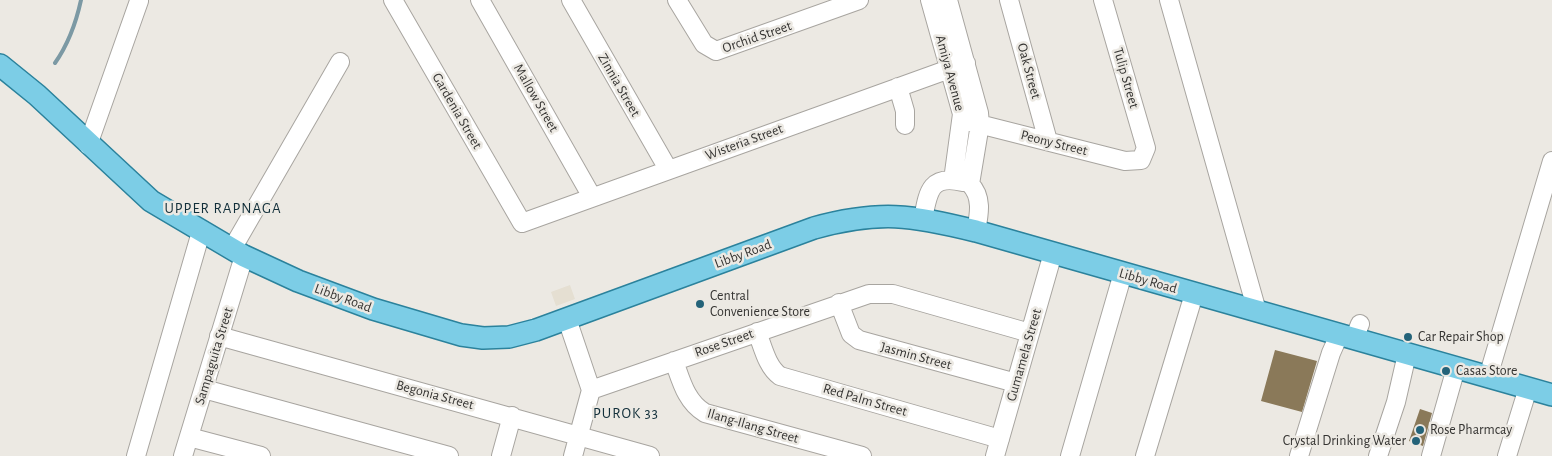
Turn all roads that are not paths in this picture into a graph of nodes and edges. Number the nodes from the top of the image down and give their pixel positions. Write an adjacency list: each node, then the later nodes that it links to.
1 (393, 0): 28 (street, Gardenia Street)
2 (480, 0): 26 (street, Mallow Street)
3 (570, 0): 23 (street, Zinnia Street)
4 (677, 0): 5 (street, Orchid Street)
5 (859, 0)
6 (930, 0): 14 (street, Amiya Avenue)
7 (948, 0): 14 (street, Amiya Avenue)
8 (1009, 0): 19 (street, Oak Street)
9 (1103, 0): 21 (street, Tulip Street)
10 (1169, 0): 36 (street)
11 (139, 2): 20 (street)
12 (340, 62): 31 (street, Sampaguita Street)
13 (0, 65): 20 (main road, Libby Road)
14 (958, 66): 15 (street, Wisteria Street); 16 (street, Amiya Avenue); 17 (street, Amiya Avenue)
15 (898, 87): 18 (street); 23 (street, Wisteria Street)
16 (962, 120): 17 (street, Peony Street); 24 (street, Amiya Avenue)
17 (980, 124): 19 (street, Peony Street); 25 (street, Amiya Avenue)
18 (905, 125)
19 (1048, 141): 21 (street, Peony Street)
20 (88, 145): 30 (main road, Libby Road)
21 (1144, 156)
22 (1552, 161): 45 (street)
23 (668, 169): 26 (street, Wisteria Street)
24 (953, 180): 25 (street); 27 (street)
25 (970, 184): 29 (street)
26 (592, 197): 28 (street, Wisteria Street)
27 (923, 219): 29 (main road, Libby Road); 37 (main road, Libby Road)
28 (522, 223)
29 (976, 231): 32 (main road, Libby Road)
30 (201, 232): 31 (main road, Libby Road); 56 (street)
31 (238, 252): 37 (main road, Libby Road); 41 (street, Sampaguita Street)
32 (1053, 253): 33 (main road, Libby Road); 40 (street, Gumamela Street)
33 (1123, 273): 34 (main road, Libby Road); 65 (street)
34 (1194, 294): 36 (main road, Libby Road); 66 (street)
35 (839, 303): 38 (street, Rose Street); 40 (street, Rose Street); 47 (street, Jasmin Street)
36 (1257, 311): 39 (main road, Libby Road)
37 (567, 319): 50 (street)
38 (757, 332): 43 (street, Rose Street); 55 (street, Red Palm Street)
39 (1351, 332): 42 (main road, Libby Road); 67 (street)
40 (1030, 333): 47 (street, Gumamela Street)
41 (220, 336): 49 (street, Sampaguita Street); 52 (street, Begonia Street)
42 (1412, 356): 44 (main road, Libby Road); 46 (street)
43 (674, 361): 50 (street, Rose Street); 63 (street, Ilang-Ilang Street)
44 (1456, 368): 45 (main road, Libby Road); 70 (street)
45 (1488, 377): 48 (main road, Libby Road)
46 (1405, 381): 68 (street); 69 (street)
47 (1016, 384): 55 (street, Gumamela Street)
48 (1528, 388): 51 (main road, Libby Road); 71 (street)
49 (204, 389): 54 (street, Sampaguita Street); 59 (street)
50 (591, 390): 53 (street)
51 (1552, 395)
52 (512, 416): 53 (street, Begonia Street); 60 (street)
53 (578, 435): 61 (street); 62 (street, Begonia Street)
54 (189, 437): 57 (street, Sampaguita Street); 58 (street)
55 (1000, 439): 64 (street, Gumamela Street)
56 (136, 456)
57 (184, 456)
58 (261, 456)
59 (449, 456)
60 (501, 456)
61 (573, 456)
62 (648, 456)
63 (862, 456)
64 (995, 456)
65 (1070, 456)
66 (1145, 456)
67 (1299, 456)
68 (1378, 456)
69 (1388, 456)
70 (1431, 456)
71 (1506, 456)

